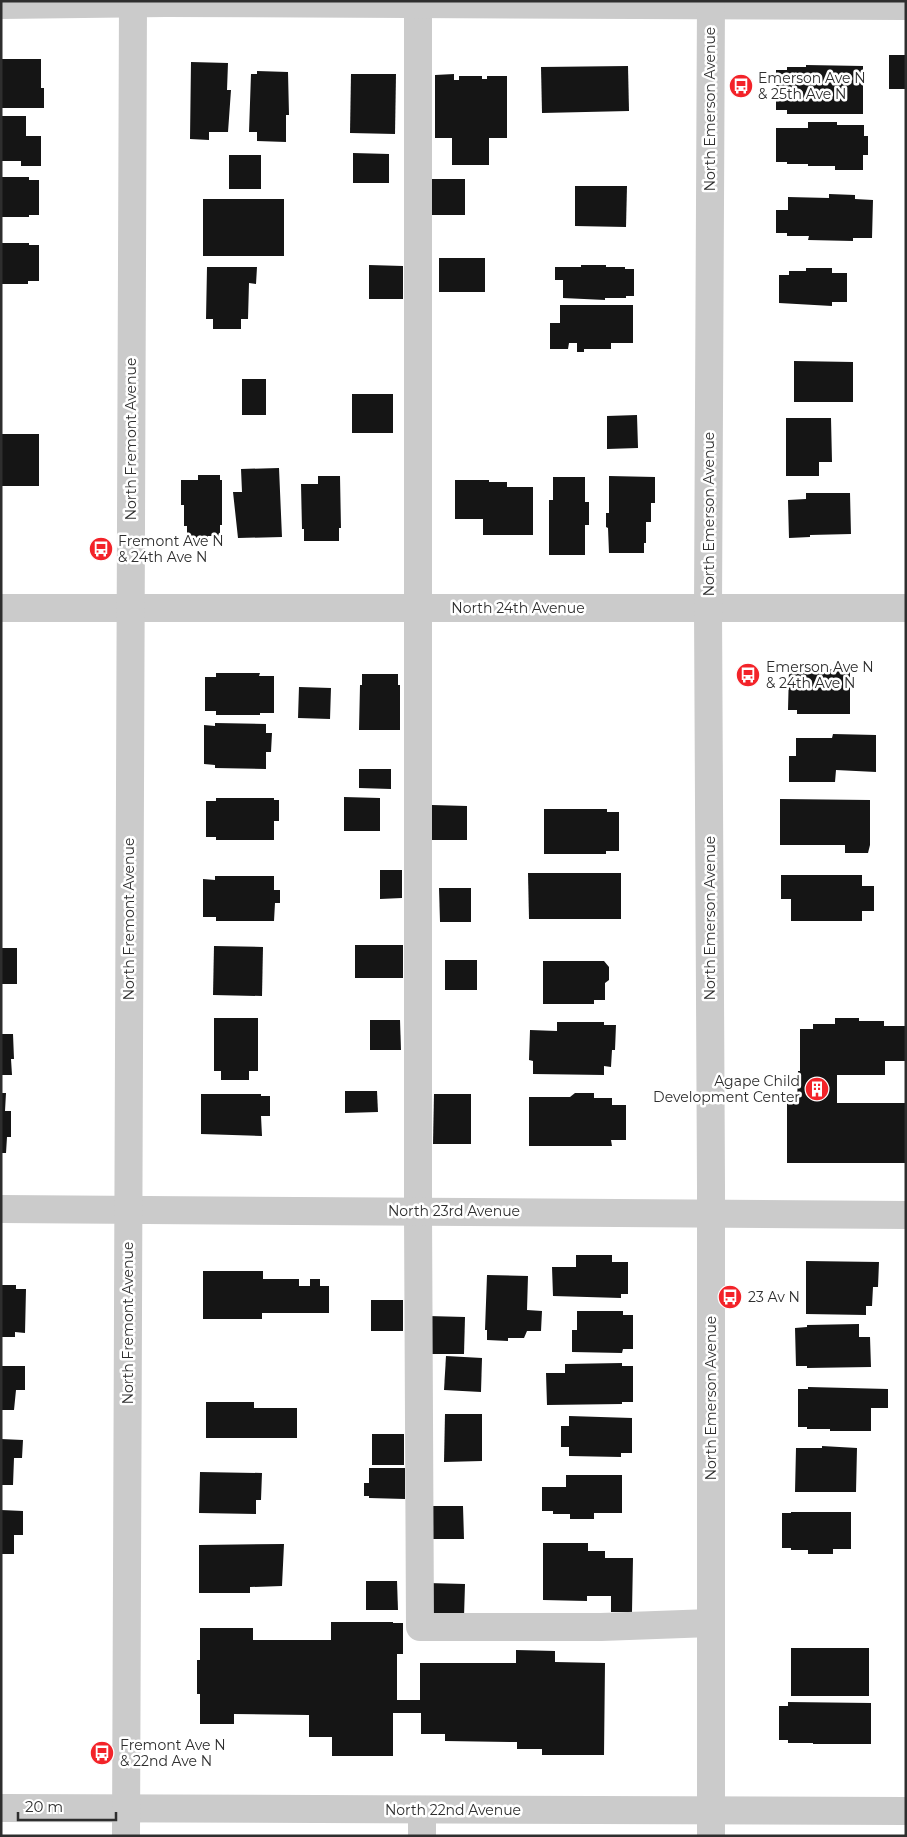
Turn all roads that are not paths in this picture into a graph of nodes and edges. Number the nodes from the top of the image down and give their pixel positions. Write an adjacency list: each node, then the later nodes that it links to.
1 (133, 2): 2 (street); 3 (street); 8 (street, North Fremont Avenue)
2 (31, 3): 5 (street)
3 (418, 3): 4 (street); 9 (street)
4 (711, 3): 6 (street); 10 (street, North Emerson Avenue)
5 (1, 4)
6 (906, 6)
7 (1, 608): 8 (street, North 24th Avenue)
8 (130, 608): 9 (street, North 24th Avenue); 13 (street, North Fremont Avenue)
9 (417, 608): 10 (street, North 24th Avenue); 14 (street)
10 (708, 608): 11 (street, North 24th Avenue); 15 (street, North Emerson Avenue)
11 (906, 608)
12 (1, 1209): 13 (street, North 23rd Avenue)
13 (128, 1210): 14 (street, North 23rd Avenue); 19 (street, North Fremont Avenue)
14 (418, 1211): 15 (street, North 23rd Avenue); 17 (street)
15 (711, 1213): 16 (street, North 23rd Avenue); 17 (street, North Emerson Avenue)
16 (906, 1215)
17 (711, 1623): 22 (street, North Emerson Avenue)
18 (1, 1808): 19 (street, North 22nd Avenue)
19 (126, 1809): 21 (street, North 22nd Avenue); 23 (street, North Fremont Avenue)
20 (906, 1811): 22 (street, North 22nd Avenue)
21 (422, 1823): 22 (street, North 22nd Avenue)
22 (710, 1823)
23 (126, 1836)

